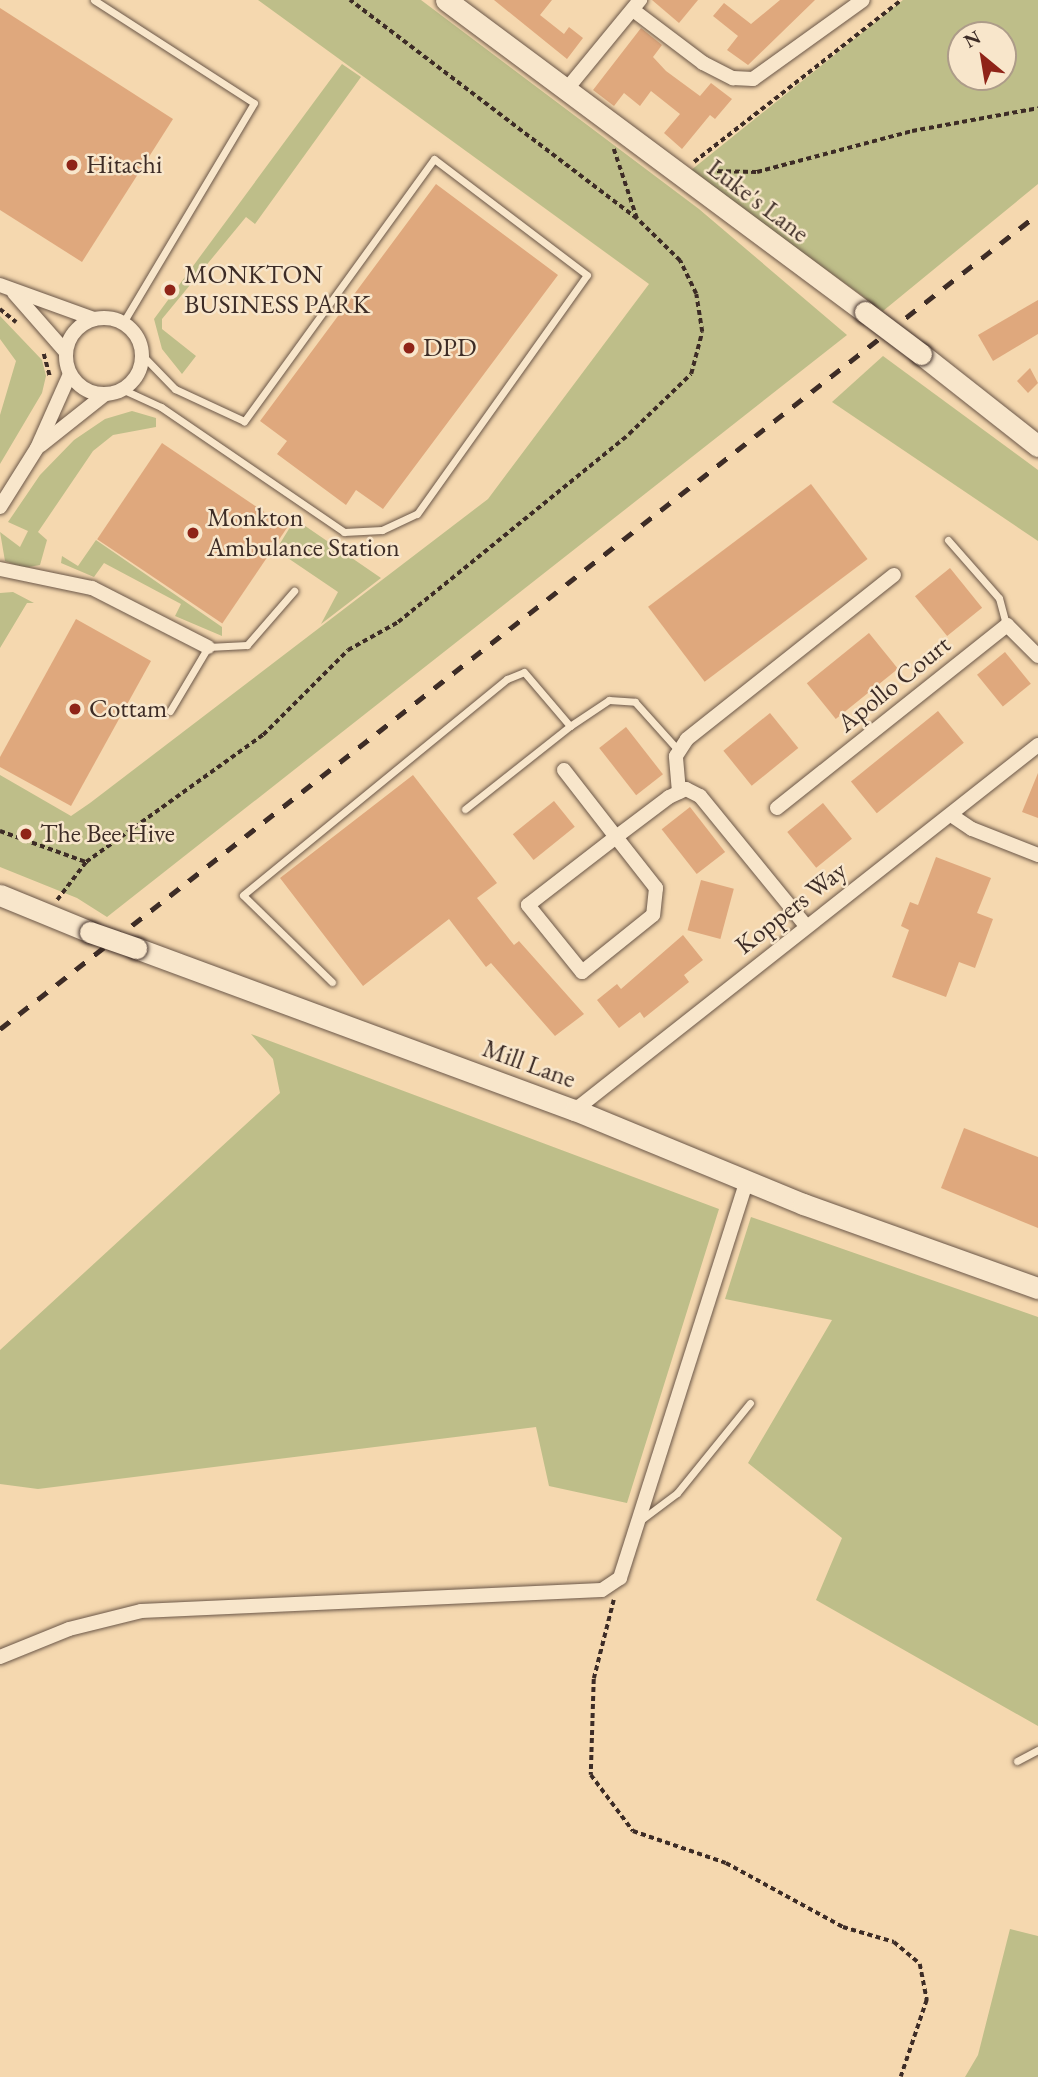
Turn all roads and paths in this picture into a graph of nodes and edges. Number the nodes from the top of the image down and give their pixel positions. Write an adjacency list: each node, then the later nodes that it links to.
1 (94, 0): 15 (lane)
2 (446, 0): 6 (main road, Luke's Lane)
3 (863, 0): 5 (street)
4 (901, 0): 10 (path)
5 (636, 5): 6 (street)
6 (566, 90): 8 (main road, Luke's Lane)
7 (1038, 108): 10 (path)
8 (604, 120): 11 (path); 24 (main road, Luke's Lane, bridge)
9 (684, 156): 10 (path)
10 (696, 163)
11 (637, 219)
12 (6, 288): 14 (street); 18 (street)
13 (0, 309): 16 (path)
14 (94, 319): 15 (street); 18 (street)
15 (123, 323): 19 (street)
16 (20, 325)
17 (40, 347): 21 (path)
18 (64, 350): 20 (street)
19 (143, 356): 22 (street); 22 (lane)
20 (70, 374): 23 (street); 25 (street)
21 (49, 386)
22 (124, 390): 23 (street)
23 (104, 395): 25 (street)
24 (1038, 446)
25 (37, 448): 26 (street)
26 (0, 507)
27 (948, 540): 31 (lane)
28 (0, 569): 32 (street)
29 (894, 575): 37 (street)
30 (294, 591): 32 (lane)
31 (1007, 625): 33 (street); 40 (street, Apollo Court)
32 (208, 648): 34 (lane)
33 (1038, 656)
34 (170, 711)
35 (570, 726): 37 (lane); 41 (lane); 49 (lane)
36 (1038, 745): 42 (street, Koppers Way)
37 (679, 751): 39 (street)
38 (564, 770): 44 (street)
39 (679, 792): 44 (street); 48 (street)
40 (777, 808)
41 (466, 809)
42 (951, 815): 45 (street); 48 (street, Koppers Way)
43 (0, 831): 46 (path)
44 (616, 837): 44 (street)
45 (1038, 855)
46 (86, 862)
47 (0, 895): 50 (main road, Mill Lane, bridge)
48 (806, 926): 50 (street, Koppers Way)
49 (332, 982)
50 (575, 1110): 51 (main road, Mill Lane)
51 (747, 1181): 52 (main road, Mill Lane); 54 (street)
52 (1038, 1288)
53 (750, 1402): 54 (lane)
54 (638, 1522): 55 (street)
55 (620, 1578): 56 (street); 59 (path)
56 (0, 1657)
57 (1038, 1750): 58 (lane)
58 (1017, 1761)
59 (901, 2077)

